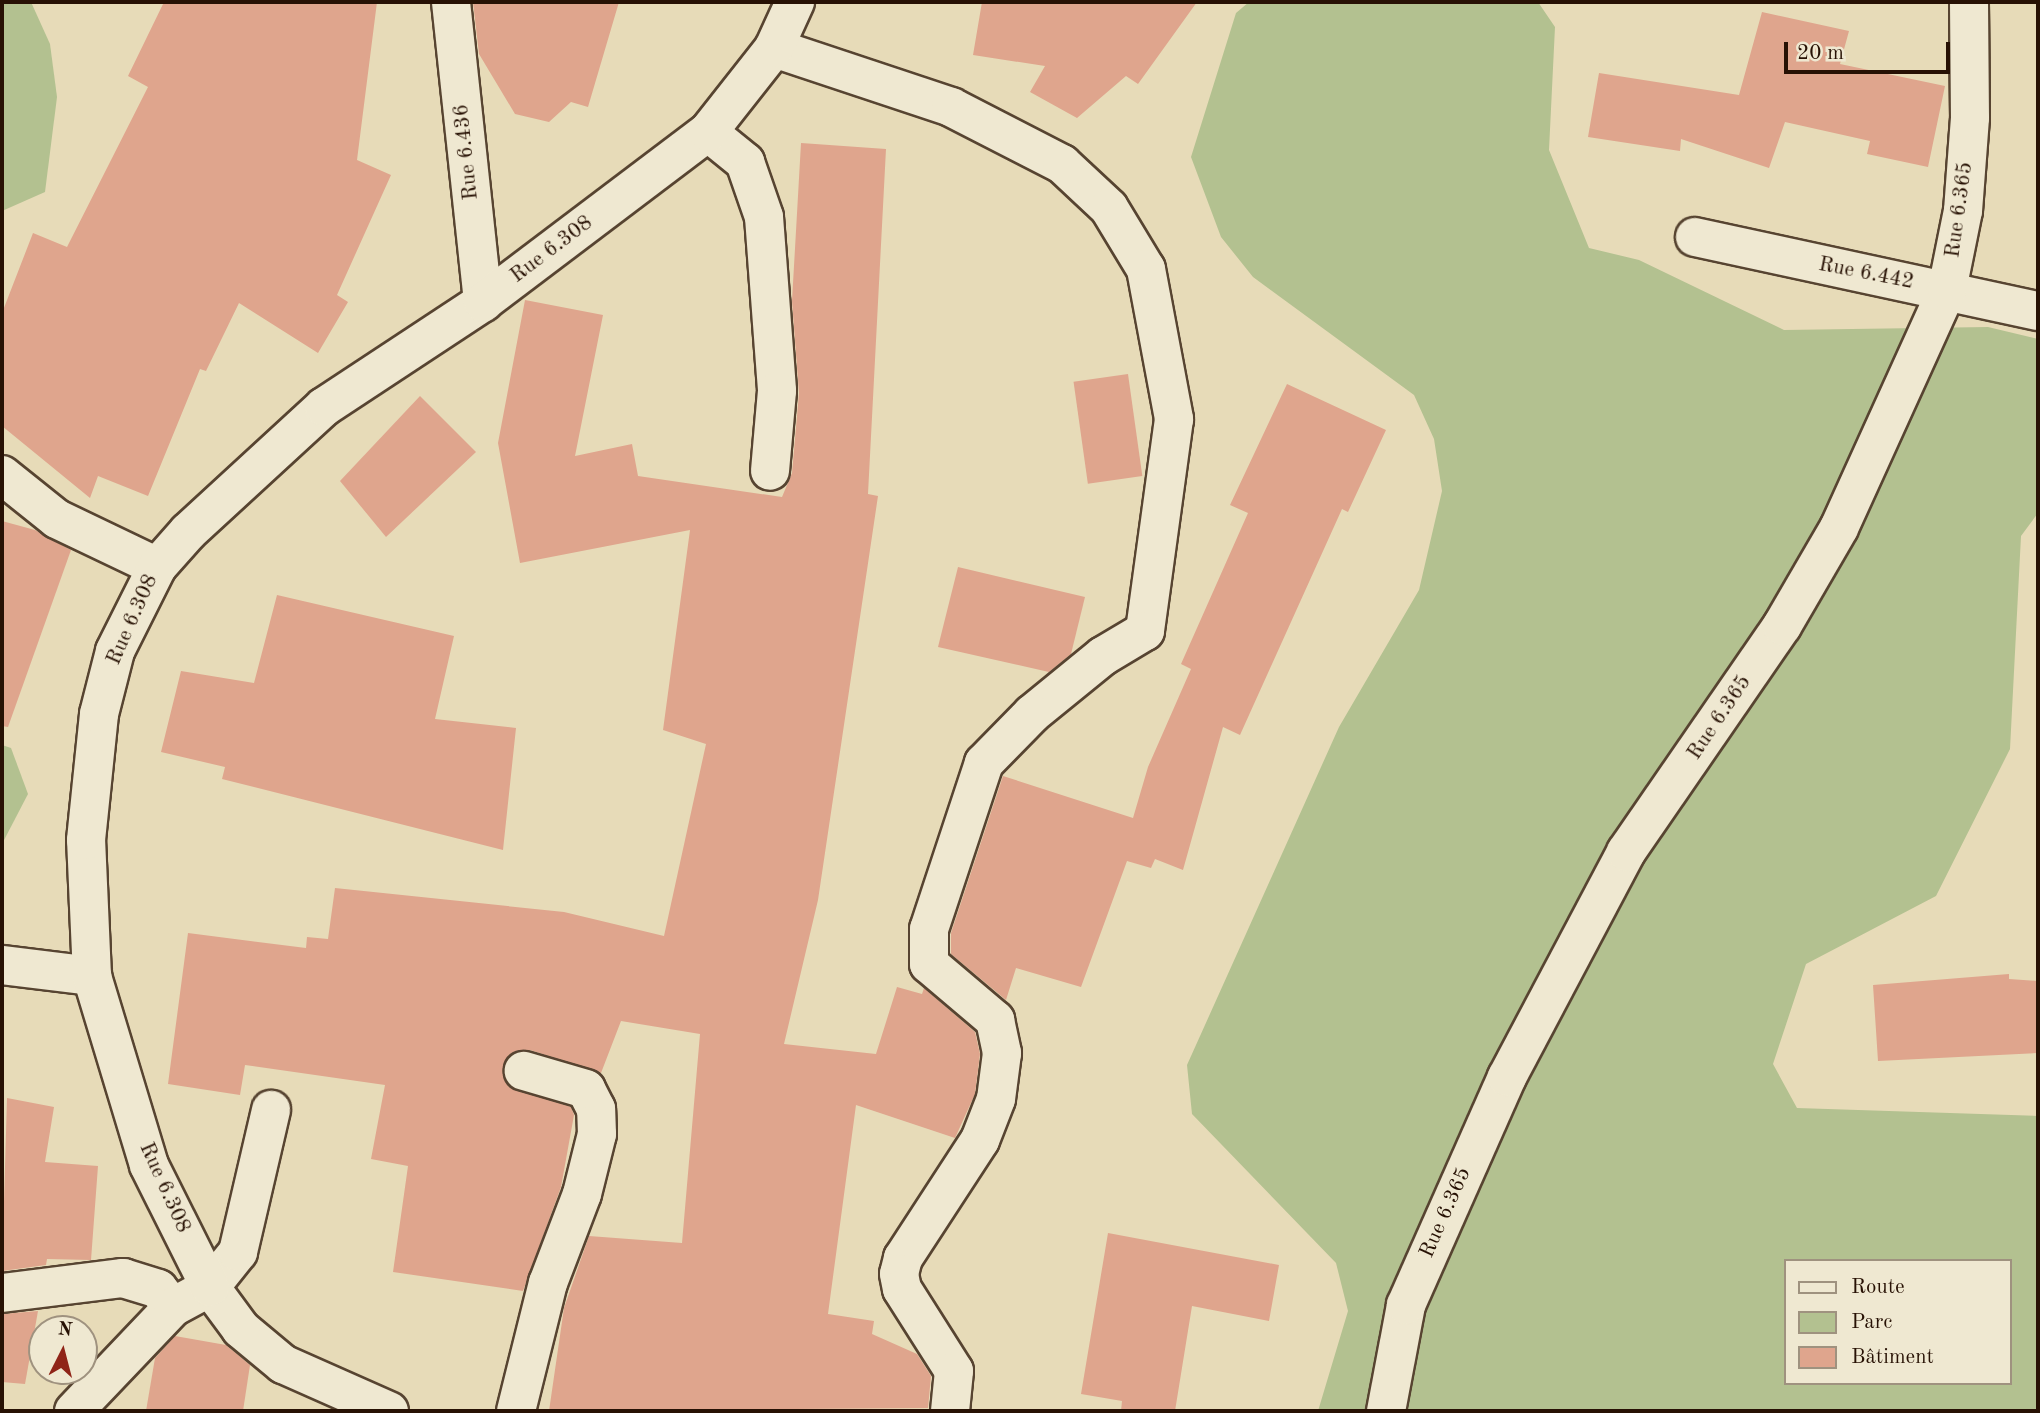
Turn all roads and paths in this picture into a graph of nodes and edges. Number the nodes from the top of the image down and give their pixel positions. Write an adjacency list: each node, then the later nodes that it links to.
1 (451, 2): 8 (street, Rue 6.436)
2 (795, 2): 4 (street, Rue 6.308)
3 (1969, 2): 7 (street, Rue 6.365)
4 (774, 48): 5 (street, Rue 6.308); 23 (street)
5 (708, 132): 8 (street, Rue 6.308); 10 (street)
6 (1695, 237): 7 (street, Rue 6.442)
7 (1947, 290): 9 (street, Rue 6.442); 24 (street, Rue 6.365)
8 (483, 302): 12 (street, Rue 6.308)
9 (2038, 311)
10 (770, 471)
11 (2, 475): 12 (street)
12 (157, 567): 14 (street, Rue 6.308)
13 (2, 965): 14 (street)
14 (92, 976): 17 (street, Rue 6.308)
15 (524, 1072): 22 (street)
16 (271, 1110): 17 (street)
17 (210, 1287): 19 (street); 21 (street, Rue 6.308)
18 (2, 1293): 19 (street)
19 (173, 1307): 20 (street)
20 (74, 1411)
21 (389, 1411)
22 (516, 1411)
23 (950, 1411)
24 (1386, 1411)

